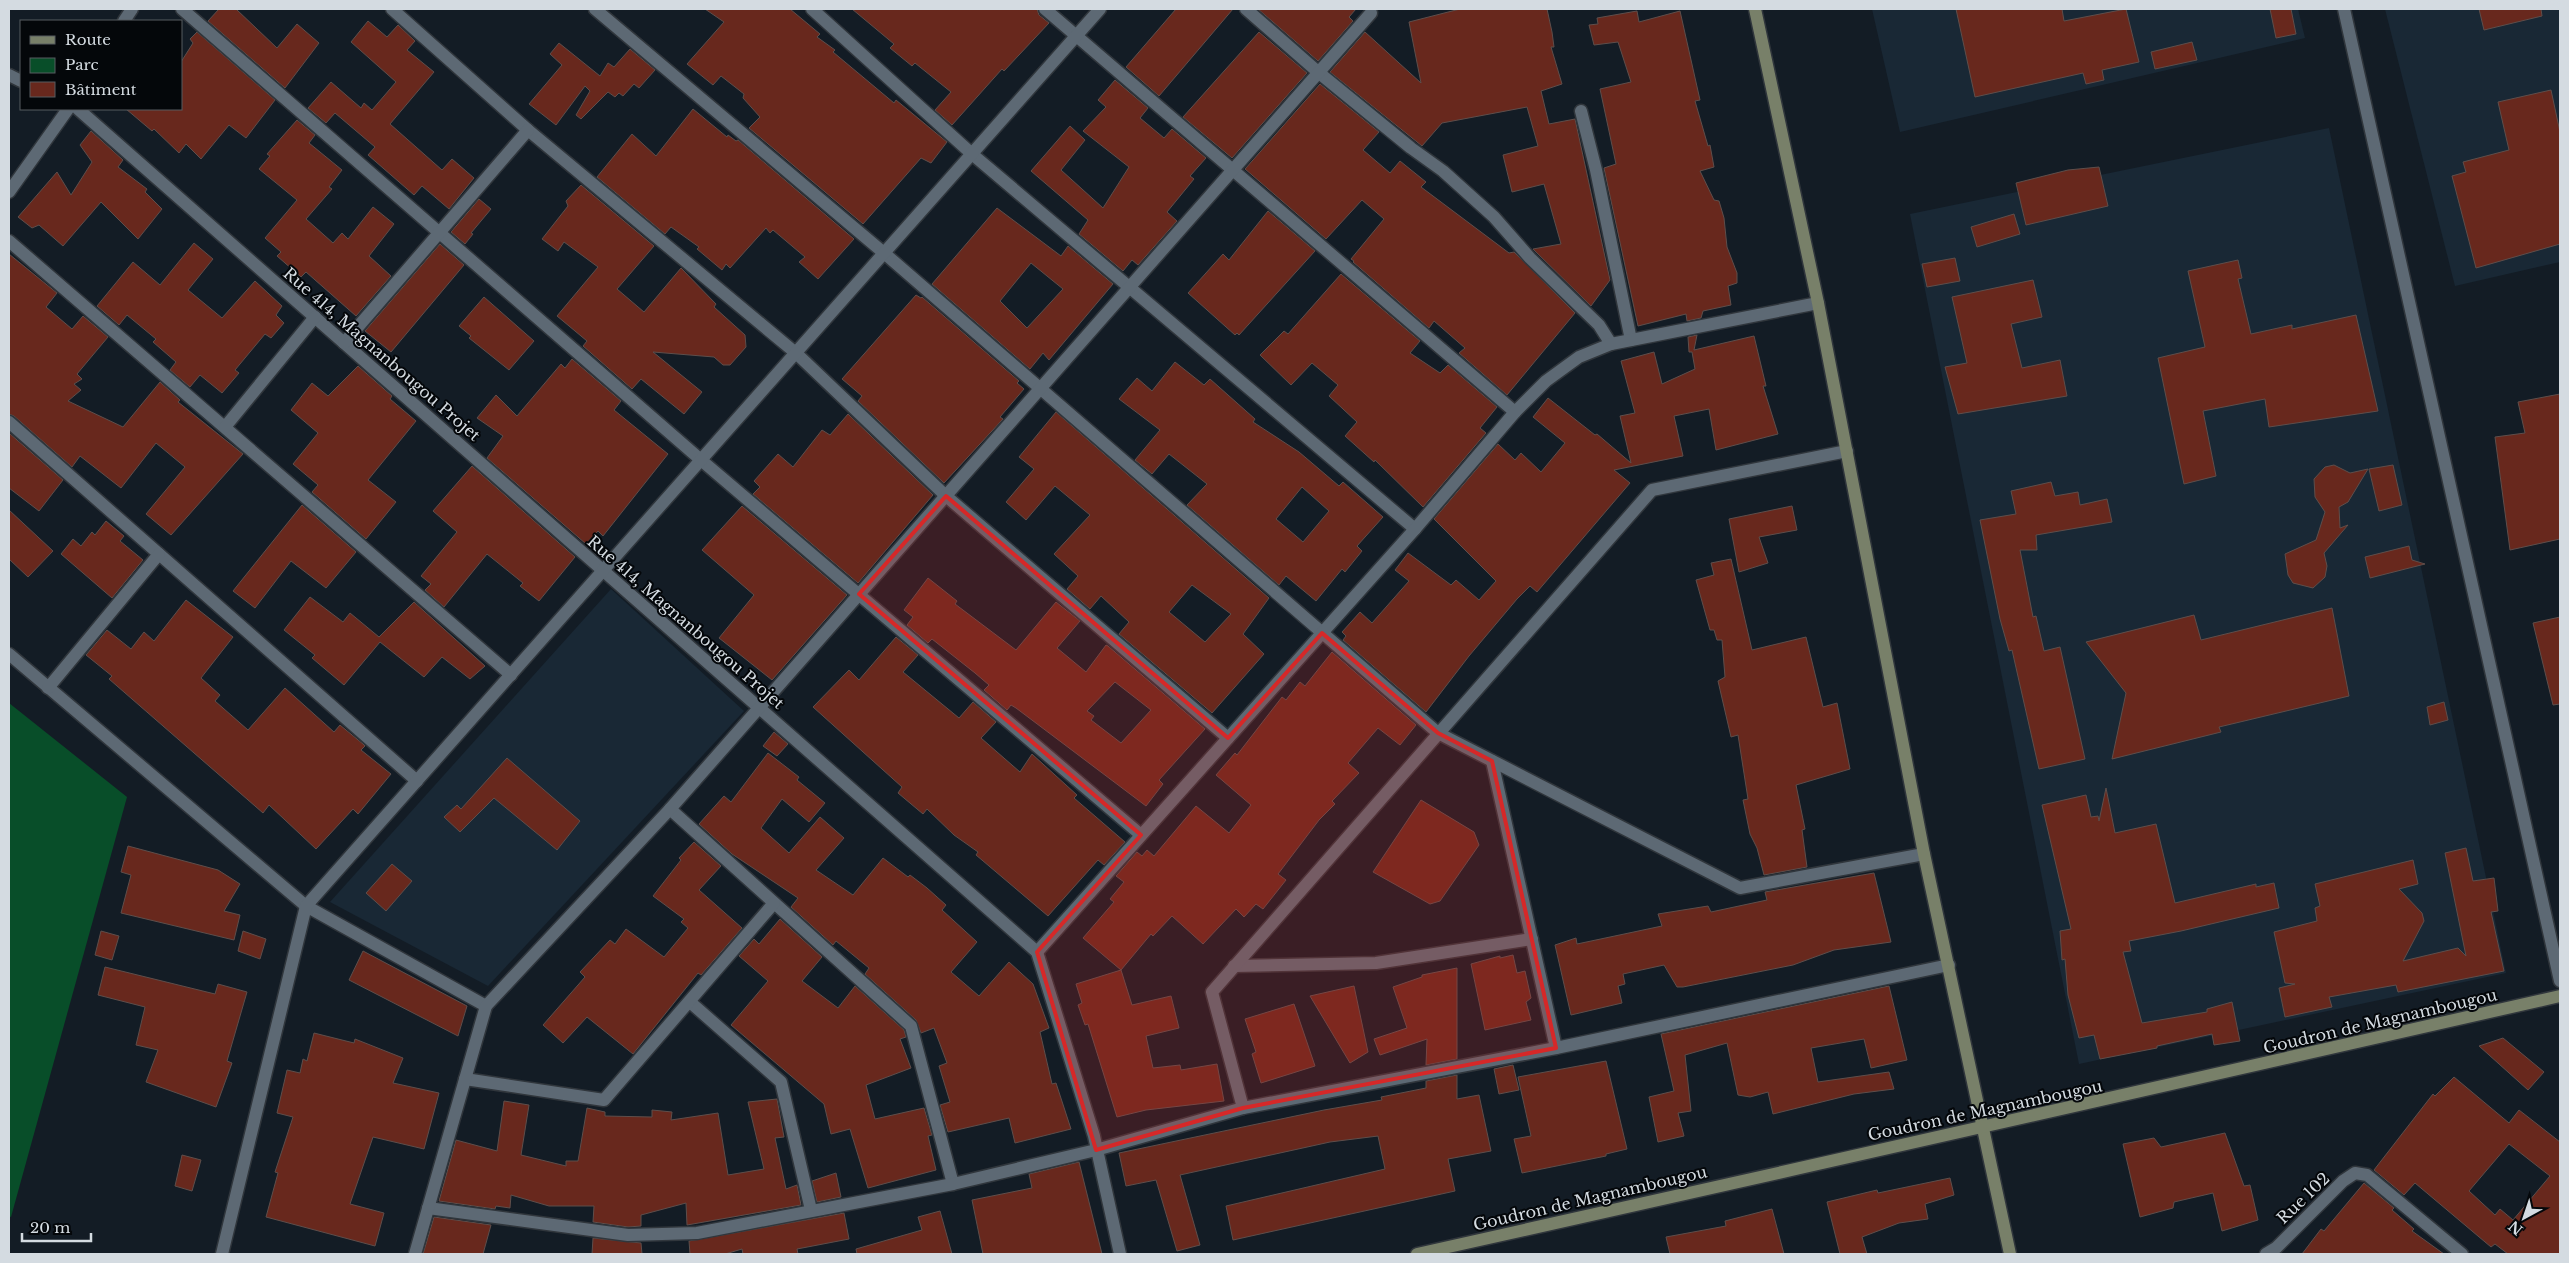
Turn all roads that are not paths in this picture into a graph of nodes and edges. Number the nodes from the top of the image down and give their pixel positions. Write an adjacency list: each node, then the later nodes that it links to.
1 (132, 9): 12 (street)
2 (182, 9): 22 (street)
3 (392, 9): 18 (street)
4 (595, 9): 24 (street)
5 (812, 9): 19 (street)
6 (1046, 9): 13 (street)
7 (1100, 9): 13 (street)
8 (1246, 9): 14 (street)
9 (1755, 9): 26 (street)
10 (2344, 9): 61 (street)
11 (1371, 13): 14 (street)
12 (125, 20)
13 (1077, 36): 19 (street); 20 (street)
14 (1318, 72): 20 (street); 30 (street)
15 (67, 110): 21 (street)
16 (79, 110): 27 (street, Rue 414, Magnanbougou Projet)
17 (1581, 111): 28 (street)
18 (528, 130): 22 (street); 31 (street)
19 (972, 154): 24 (street); 25 (street)
20 (1233, 170): 25 (street); 33 (street)
21 (9, 192)
22 (438, 231): 29 (street); 37 (street)
23 (9, 241): 35 (street)
24 (884, 253): 31 (street); 32 (street)
25 (1130, 286): 32 (street); 39 (street)
26 (1818, 303): 28 (street); 36 (street)
27 (315, 318): 29 (street, Rue 414, Magnanbougou Projet); 35 (street)
28 (1630, 340): 30 (street)
29 (344, 343): 41 (street, Rue 414, Magnanbougou Projet)
30 (1612, 344): 33 (street)
31 (797, 354): 37 (street); 38 (street)
32 (1040, 388): 38 (street); 43 (street)
33 (1515, 412): 39 (street)
34 (9, 422): 40 (street)
35 (225, 428): 45 (street)
36 (1847, 451): 48 (street); 54 (street)
37 (701, 460): 41 (street); 42 (street)
38 (946, 496): 42 (street); 49 (street)
39 (1415, 529): 43 (street)
40 (159, 554): 46 (street); 51 (street)
41 (603, 571): 45 (street); 47 (street, Rue 414, Magnanbougou Projet)
42 (859, 594): 47 (street); 53 (street)
43 (1322, 633): 48 (street); 49 (street)
44 (9, 654): 46 (street)
45 (511, 675): 51 (street)
46 (48, 688): 56 (street)
47 (759, 708): 52 (street); 58 (street, Rue 414, Magnanbougou Projet)
48 (1438, 733): 50 (street); 60 (street)
49 (1228, 738): 53 (street)
50 (1492, 761): 54 (street); 57 (street)
51 (417, 781): 56 (street)
52 (670, 809): 55 (street); 64 (street)
53 (1141, 835): 58 (street)
54 (1924, 854): 59 (street)
55 (774, 903): 63 (street); 70 (street)
56 (306, 906): 64 (street); 73 (street)
57 (1532, 939): 60 (street); 65 (street)
58 (1037, 952): 69 (street)
59 (1948, 965): 65 (street); 68 (street)
60 (1234, 966): 67 (street)
61 (2560, 981)
62 (2560, 996): 68 (street, Goudron de Magnambougou)
63 (690, 1002): 66 (street); 72 (street)
64 (486, 1006): 66 (street)
65 (1556, 1048): 67 (street)
66 (465, 1079): 71 (street)
67 (1243, 1108): 69 (street)
68 (1984, 1126): 76 (street, Goudron de Magnambougou); 77 (street)
69 (1096, 1150): 70 (street); 75 (street)
70 (952, 1184): 72 (street)
71 (428, 1208): 72 (street); 74 (street)
72 (812, 1210)
73 (222, 1254)
74 (415, 1254)
75 (1120, 1254)
76 (1417, 1254)
77 (2010, 1254)
78 (2266, 1254): 79 (street, Rue 102)
79 (2462, 1254)

